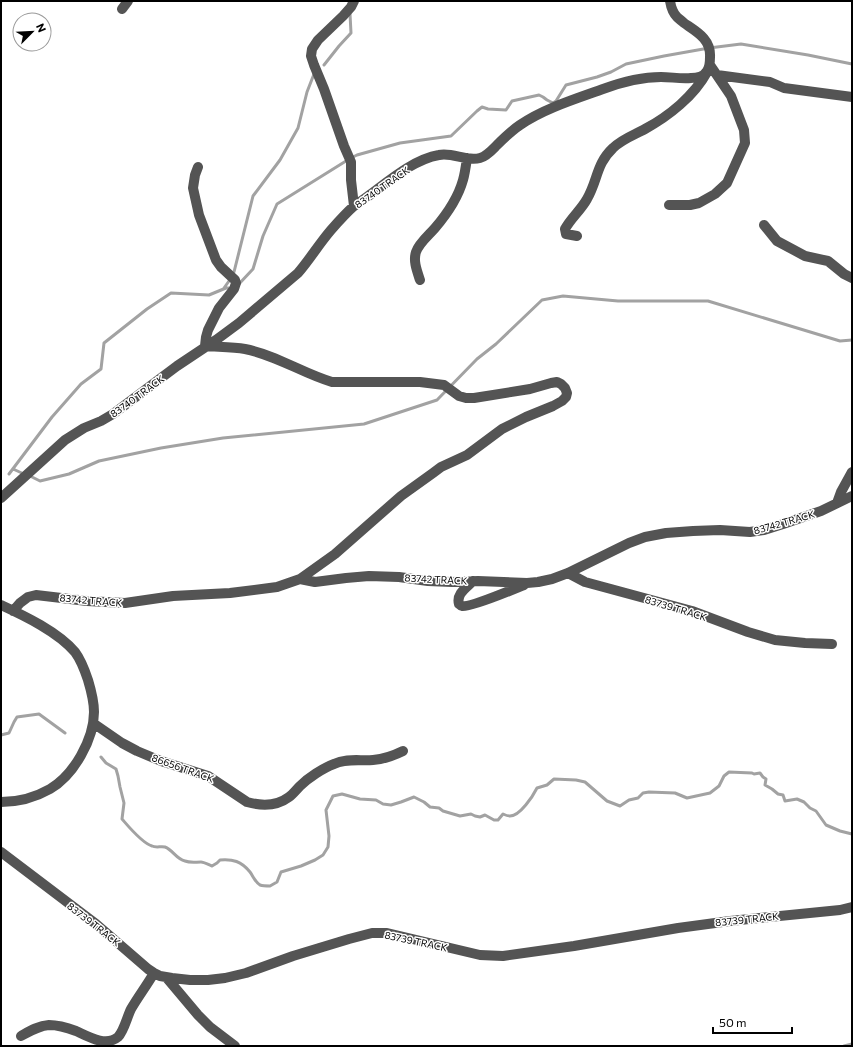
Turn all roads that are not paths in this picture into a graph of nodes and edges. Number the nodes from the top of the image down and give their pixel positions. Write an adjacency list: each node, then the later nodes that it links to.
1 (354, 1): 8 (street)
2 (670, 1): 3 (street)
3 (711, 71): 4 (street); 5 (street, 83740 TRACK); 7 (street); 10 (street)
4 (852, 97)
5 (468, 158): 8 (street, 83740 TRACK); 12 (street)
6 (198, 167): 13 (street)
7 (669, 205)
8 (354, 206): 13 (street, 83740 TRACK)
9 (764, 225): 11 (street)
10 (578, 236)
11 (852, 278)
12 (420, 280)
13 (205, 346): 16 (street, 83740 TRACK); 19 (street)
14 (852, 472): 17 (street)
15 (852, 496): 17 (street, 83742 TRACK)
16 (1, 498)
17 (837, 503): 18 (street, 83742 TRACK)
18 (568, 573): 21 (street, 83742 TRACK); 24 (street, 83739 TRACK)
19 (300, 579): 20 (street, 83742 TRACK); 23 (street, 83742 TRACK)
20 (473, 581): 21 (street, 83742 TRACK); 21 (street)
21 (527, 583)
22 (1, 605): 23 (street)
23 (12, 611): 25 (street)
24 (832, 644)
25 (93, 723): 26 (street, 86656 TRACK); 27 (street)
26 (403, 751)
27 (1, 802)
28 (1, 852): 30 (street, 83739 TRACK)
29 (852, 907): 31 (street, 83739 TRACK)
30 (154, 973): 31 (street, 83739 TRACK); 32 (street)
31 (166, 977): 33 (street)
32 (22, 1036)
33 (235, 1046)

